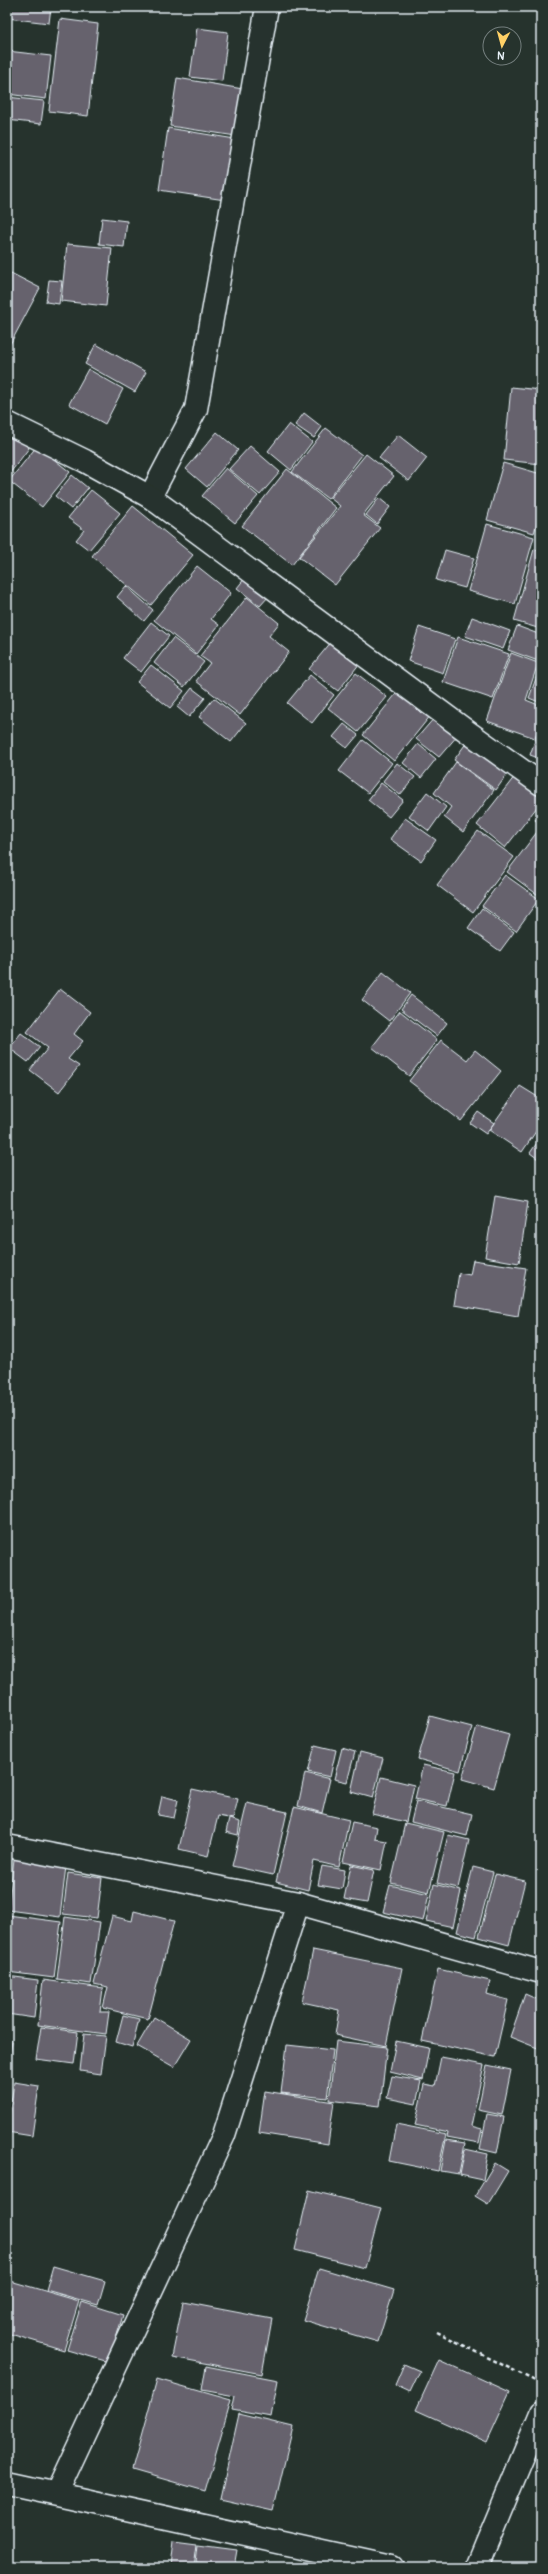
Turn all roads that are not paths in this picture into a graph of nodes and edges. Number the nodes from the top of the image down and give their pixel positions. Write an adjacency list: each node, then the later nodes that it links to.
1 (267, 7): 3 (street)
2 (7, 423): 3 (street)
3 (150, 497): 4 (street)
4 (541, 784)
5 (7, 1846): 6 (street)
6 (298, 1903): 7 (street); 10 (street)
7 (541, 1972)
8 (541, 2413): 12 (street)
9 (7, 2483): 10 (street)
10 (57, 2492): 11 (street)
11 (392, 2567)
12 (477, 2567)

